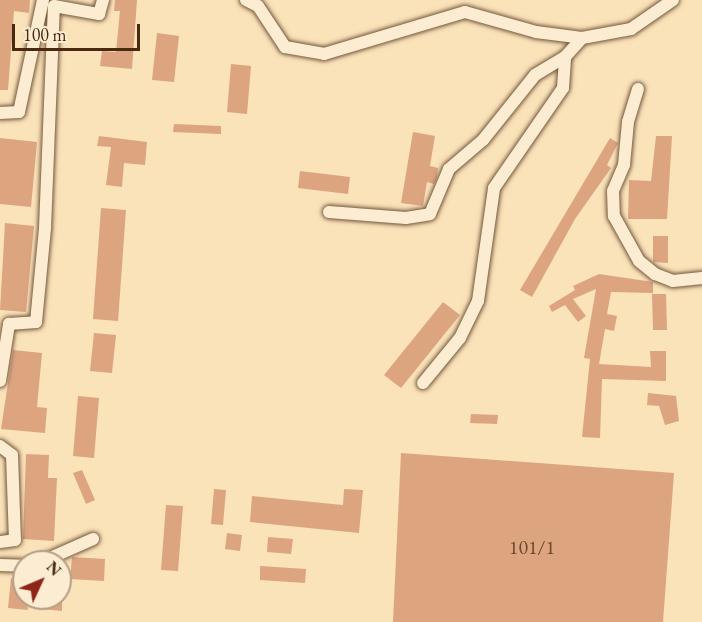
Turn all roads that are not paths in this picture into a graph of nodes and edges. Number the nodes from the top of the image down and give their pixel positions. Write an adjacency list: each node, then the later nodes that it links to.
1 (43, 0): 8 (lane)
2 (103, 0): 11 (lane)
3 (246, 0): 5 (lane)
4 (673, 0): 5 (lane)
5 (582, 38): 6 (lane)
6 (565, 57): 9 (lane); 12 (lane)
7 (638, 89): 10 (lane)
8 (0, 113)
9 (329, 212)
10 (702, 278)
11 (0, 381)
12 (423, 383)
13 (0, 446): 15 (lane)
14 (93, 540): 16 (lane)
15 (0, 542)
16 (69, 550)

